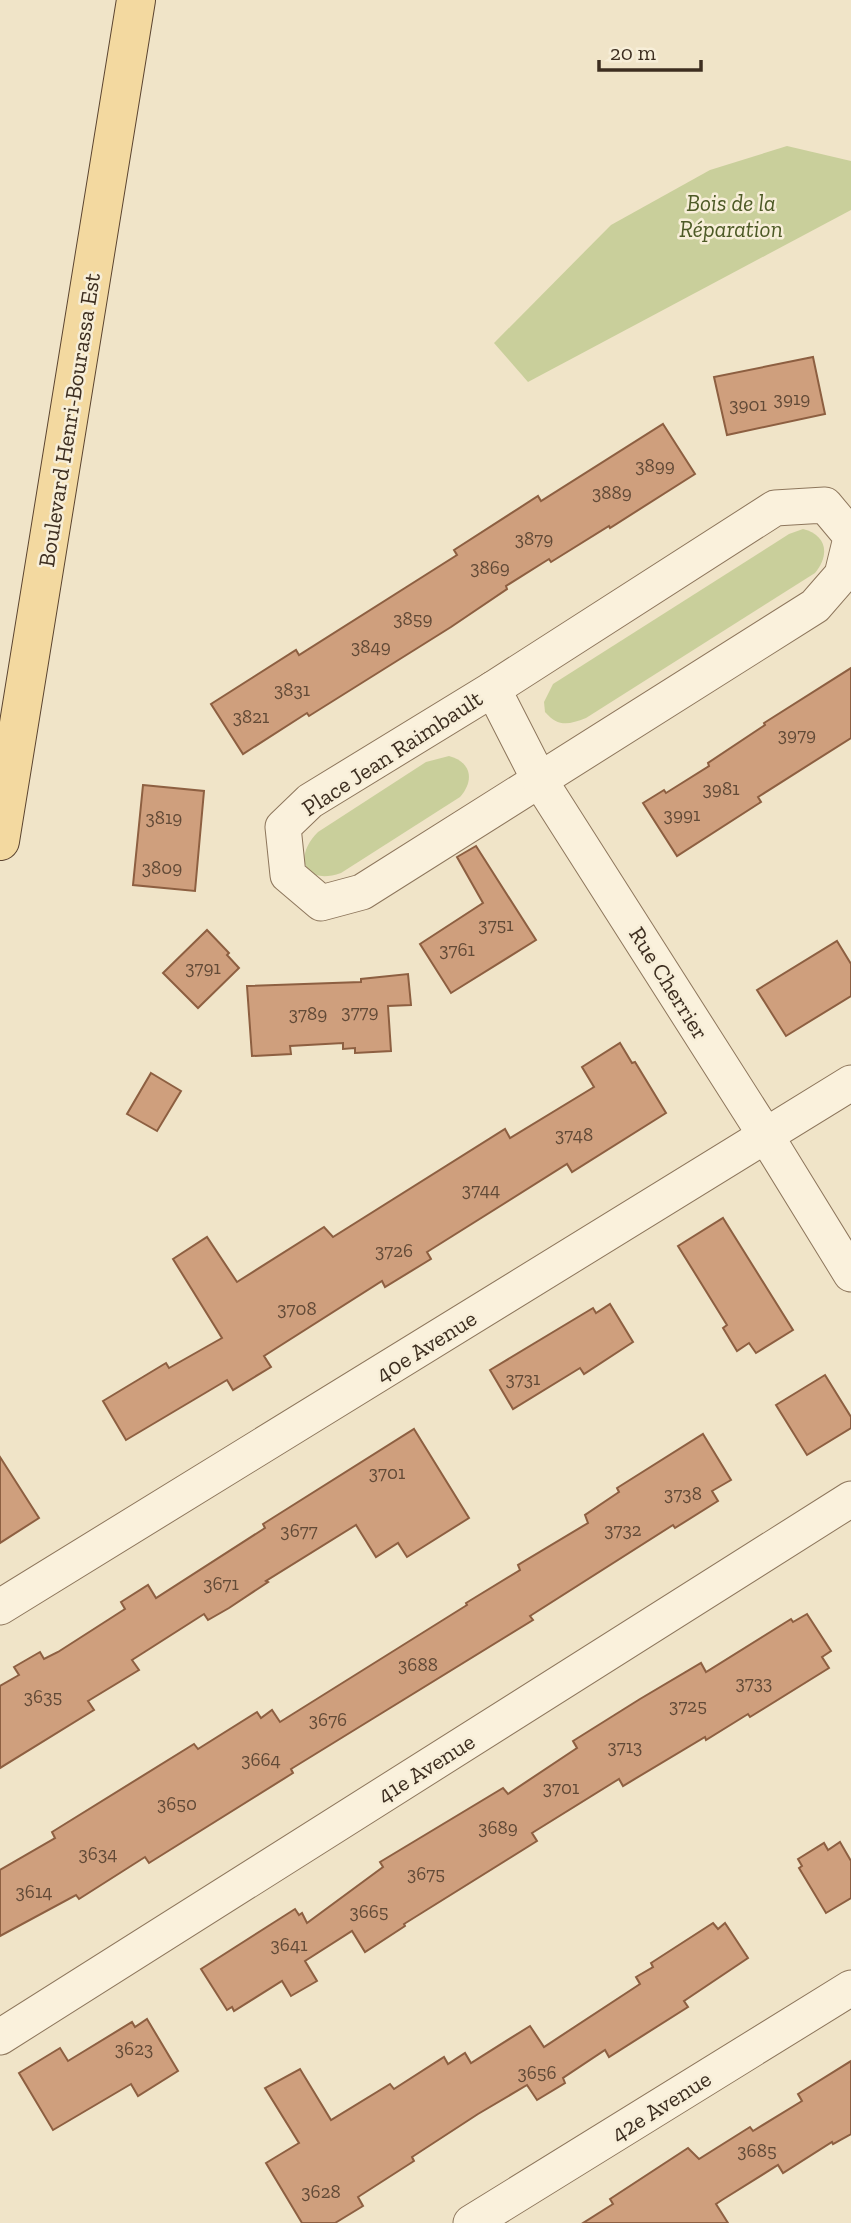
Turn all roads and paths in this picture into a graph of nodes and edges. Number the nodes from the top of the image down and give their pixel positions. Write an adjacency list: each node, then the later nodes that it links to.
1 (136, 0): 4 (main road, Boulevard Henri-Bourassa Est)
2 (851, 537): 3 (street, Place Jean Raimbault); 5 (street, Place Jean Raimbault)
3 (492, 689): 5 (street, Rue Cherrier); 5 (street, Place Jean Raimbault)
4 (7, 760): 6 (main road, Boulevard Henri-Bourassa Est)
5 (540, 780): 8 (street, Rue Cherrier)
6 (0, 841)
7 (851, 1083): 8 (street, 40e Avenue)
8 (766, 1136): 9 (street, Rue Cherrier); 11 (street, 40e Avenue)
9 (851, 1274)
10 (851, 1499): 13 (street, 41e Avenue)
11 (0, 1607)
12 (851, 1988): 14 (street, 42e Avenue)
13 (0, 2037)
14 (471, 2223)

